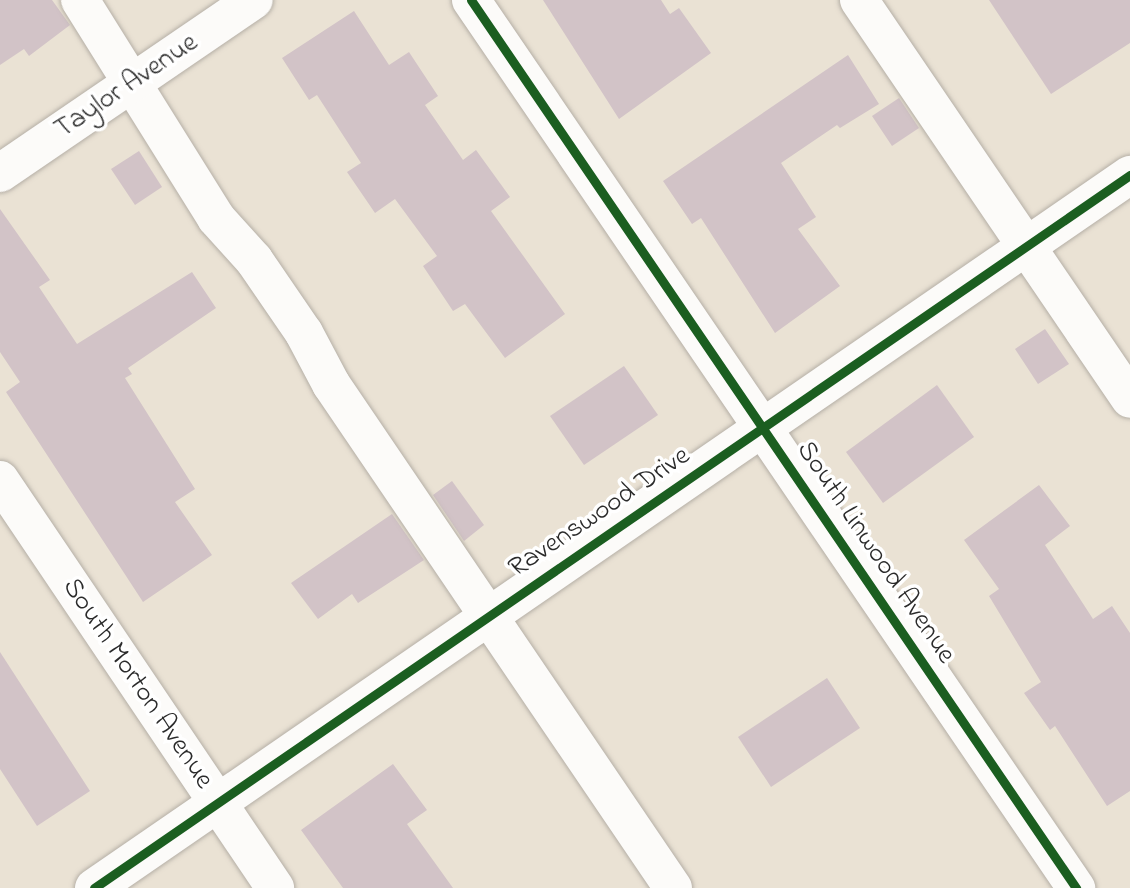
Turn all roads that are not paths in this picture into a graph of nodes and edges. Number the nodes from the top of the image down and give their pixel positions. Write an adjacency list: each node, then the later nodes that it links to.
1 (80, 0): 5 (street)
2 (254, 0): 5 (street, Taylor Avenue)
3 (471, 0): 10 (street, South Linwood Avenue)
4 (859, 0): 8 (street)
5 (135, 81): 6 (street, Taylor Avenue); 12 (street)
6 (0, 173)
7 (1130, 175): 8 (street, Ravenswood Drive)
8 (1029, 246): 9 (street); 10 (street, Ravenswood Drive)
9 (1130, 399)
10 (764, 431): 12 (street, Ravenswood Drive); 17 (street, South Linwood Avenue)
11 (0, 480): 13 (street, South Morton Avenue)
12 (486, 617): 13 (street, Ravenswood Drive); 16 (street)
13 (218, 804): 14 (street, Ravenswood Drive); 15 (street, South Morton Avenue)
14 (94, 888)
15 (275, 888)
16 (673, 888)
17 (1076, 888)

